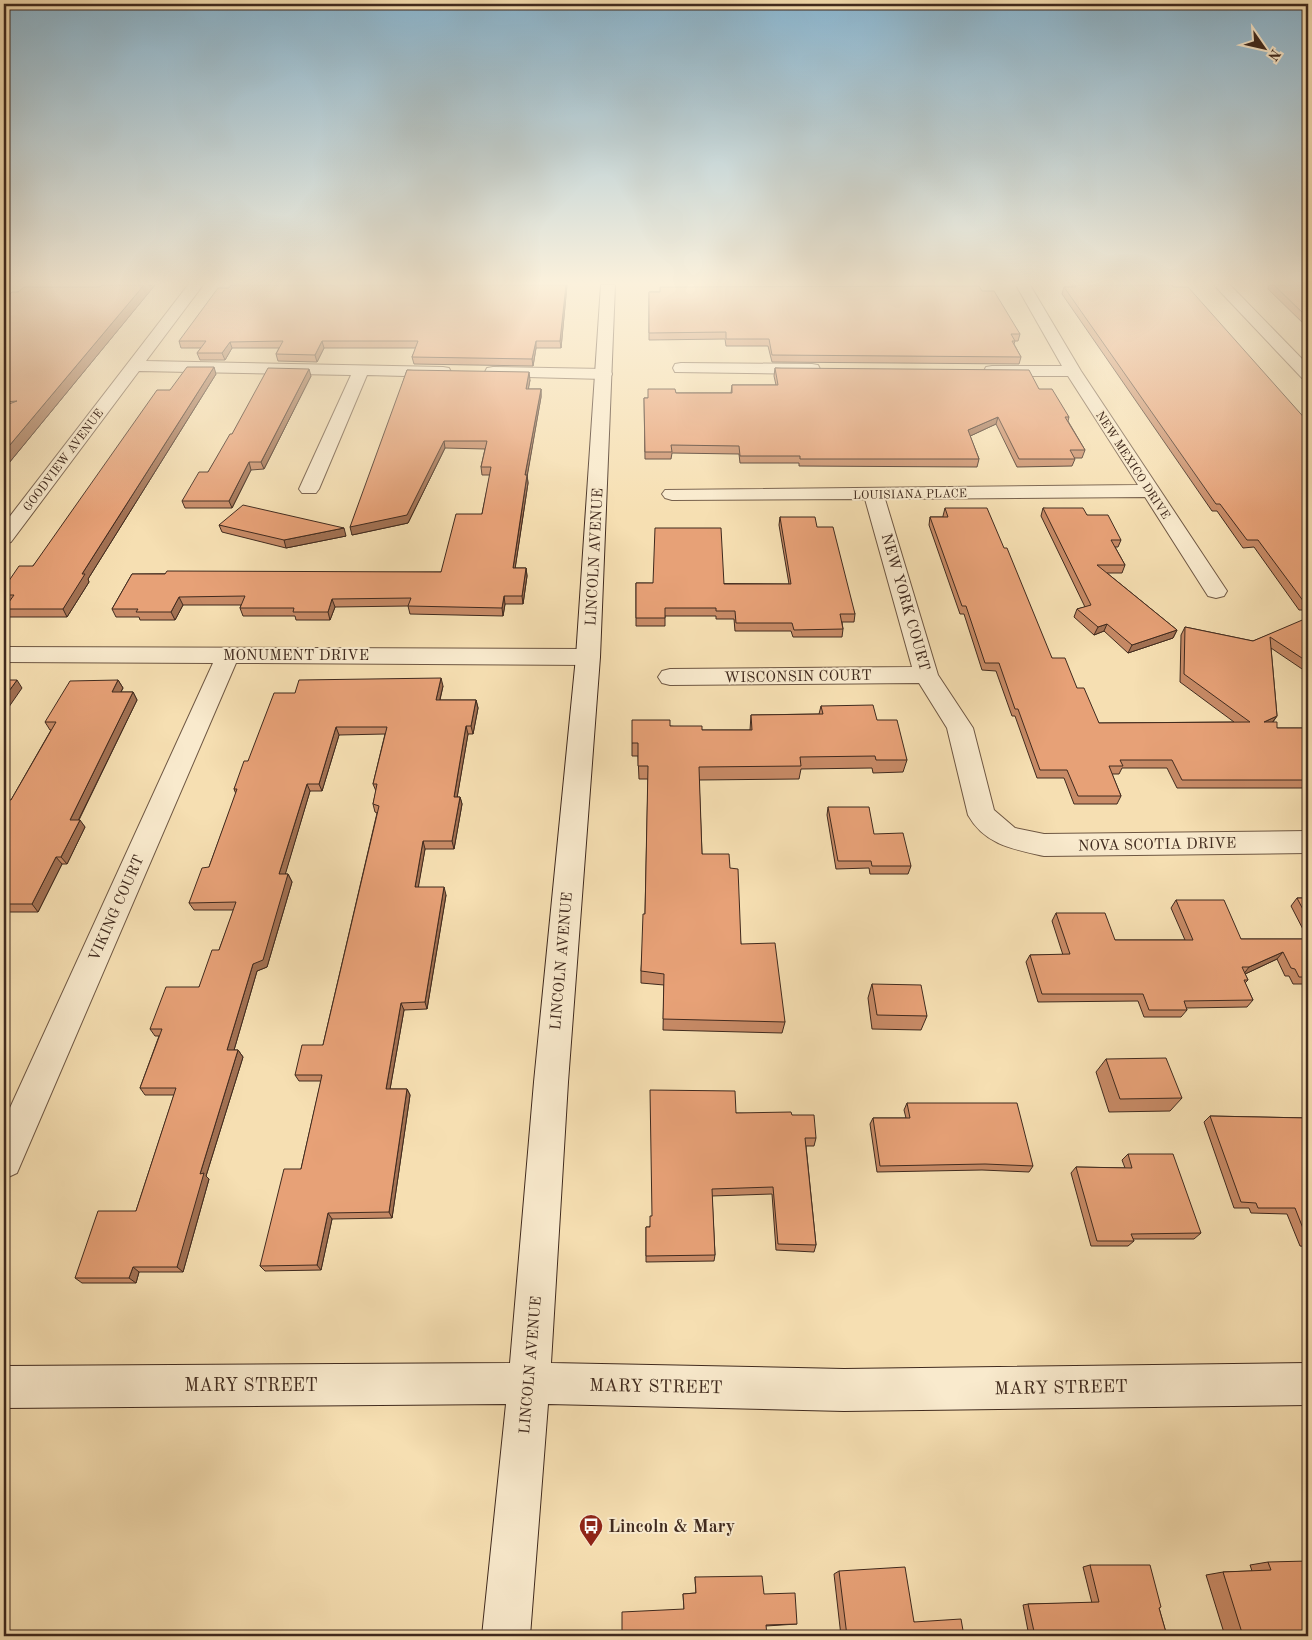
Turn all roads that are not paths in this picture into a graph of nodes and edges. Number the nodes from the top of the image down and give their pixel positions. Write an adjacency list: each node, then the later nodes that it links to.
1 (137, 362): 5 (street, GOODVIEW AVENUE)
2 (604, 362): 13 (street, LINCOLN AVENUE)
3 (1067, 362): 10 (street, NEW MEXICO DRIVE)
4 (1296, 362): 14 (street)
5 (134, 366): 9 (street); 19 (street, GOODVIEW AVENUE)
6 (681, 368): 7 (street)
7 (828, 369)
8 (975, 370): 10 (street)
9 (361, 371): 11 (street); 15 (street)
10 (1073, 371): 16 (street, NEW MEXICO DRIVE)
11 (458, 372)
12 (478, 372): 13 (street)
13 (604, 374): 23 (street, LINCOLN AVENUE)
14 (1308, 374)
15 (309, 489)
16 (1149, 491): 18 (street, LOUISIANA PLACE); 20 (street, NEW MEXICO DRIVE)
17 (672, 494): 18 (street, LOUISIANA PLACE)
18 (874, 494): 24 (street, NEW YORK COURT)
19 (4, 538)
20 (1216, 591)
21 (4, 654): 22 (street, MONUMENT DRIVE)
22 (228, 655): 23 (street, MONUMENT DRIVE); 28 (street, VIKING COURT)
23 (588, 657): 29 (street, LINCOLN AVENUE)
24 (926, 674): 25 (street, WISCONSIN COURT); 26 (street, NEW YORK COURT)
25 (670, 677)
26 (1007, 838): 27 (street, NOVA SCOTIA DRIVE)
27 (1308, 842)
28 (4, 1160)
29 (529, 1383): 30 (street, MARY STREET); 31 (street, MARY STREET); 32 (street, LINCOLN AVENUE)
30 (1308, 1384)
31 (4, 1387)
32 (506, 1636)

